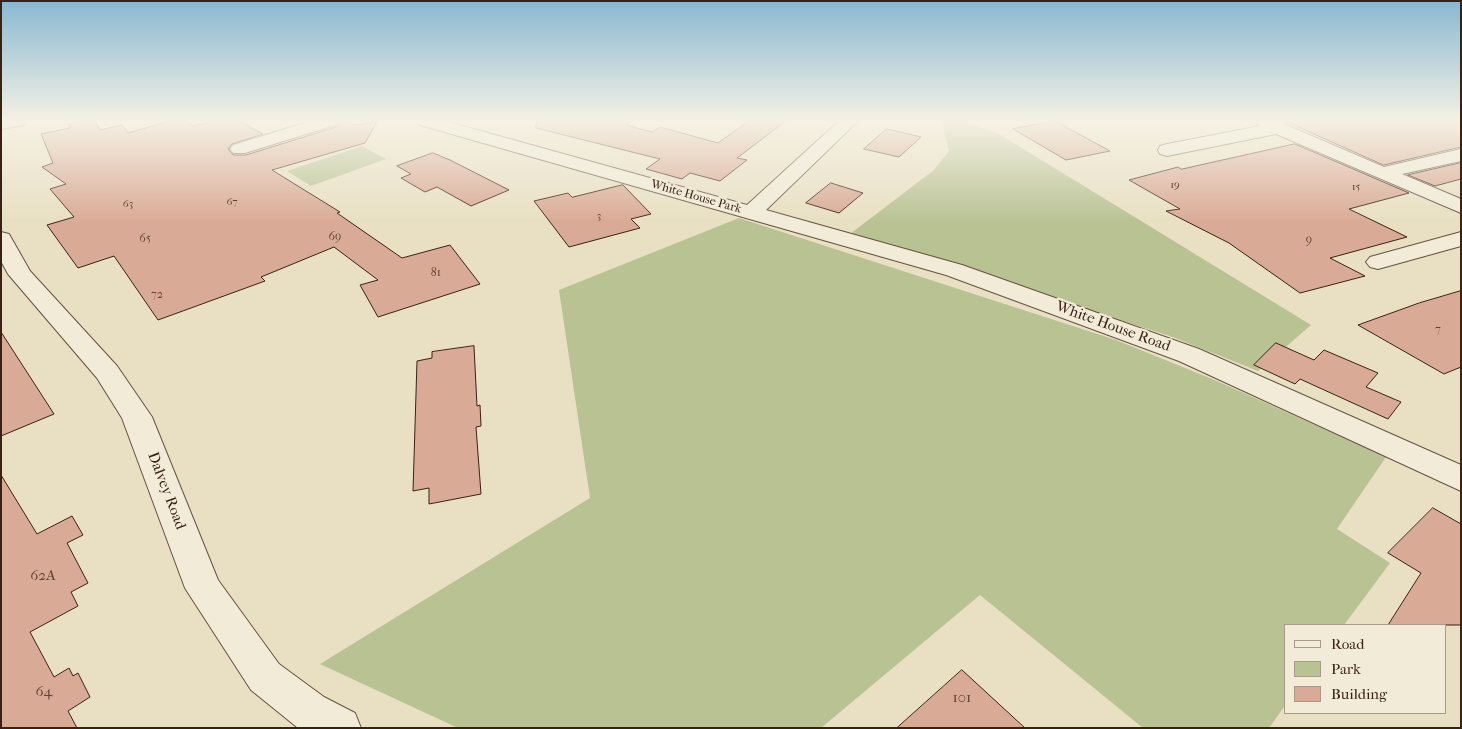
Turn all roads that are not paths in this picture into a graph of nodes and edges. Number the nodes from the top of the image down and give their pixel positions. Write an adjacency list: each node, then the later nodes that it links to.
1 (547, 155): 7 (street, White House Park)
2 (812, 155): 7 (street, White House Park)
3 (1342, 155): 5 (street)
4 (1461, 155): 5 (street)
5 (1383, 173): 6 (street)
6 (1461, 207)
7 (750, 212): 11 (street, White House Road)
8 (1, 239): 12 (street, Dalvey Road)
9 (1461, 240): 10 (street)
10 (1378, 262)
11 (1461, 479)
12 (340, 728)

